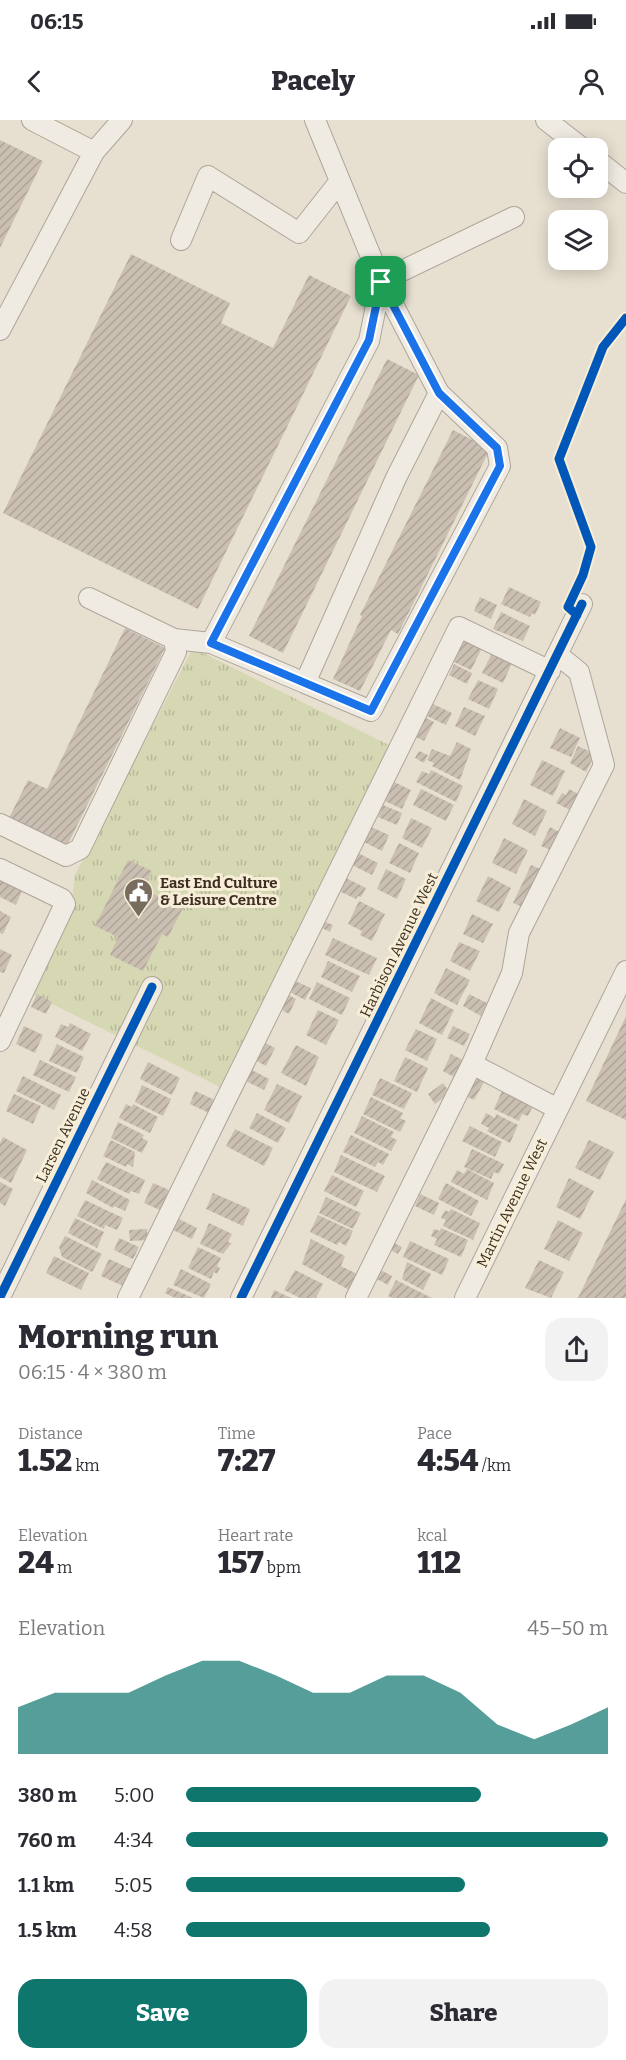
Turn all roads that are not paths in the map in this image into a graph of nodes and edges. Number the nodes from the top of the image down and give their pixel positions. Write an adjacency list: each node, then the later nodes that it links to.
1 (32, 120): 6 (street)
2 (122, 120): 6 (street)
3 (315, 120): 8 (street)
4 (546, 120): 5 (street)
5 (569, 138)
6 (94, 152): 13 (street)
7 (608, 169): 9 (street)
8 (340, 181): 11 (street); 12 (street)
9 (626, 183)
10 (514, 217): 12 (street)
11 (181, 240)
12 (381, 282): 14 (street); 18 (street)
13 (0, 330)
14 (439, 393): 20 (street); 20 (street)
15 (88, 598): 17 (street)
16 (582, 604): 19 (street, Harbison Avenue West)
17 (174, 639): 18 (street); 21 (street)
18 (211, 643): 20 (street)
19 (554, 663): 26 (street); 29 (street); 30 (street, Harbison Avenue West)
20 (305, 683)
21 (0, 824)
22 (0, 869): 25 (street)
23 (626, 971): 27 (street, Martin Avenue West)
24 (152, 987): 28 (street, Larsen Avenue)
25 (0, 1041)
26 (472, 1064): 27 (street); 31 (street)
27 (558, 1108): 32 (street, Martin Avenue West)
28 (0, 1297)
29 (128, 1298)
30 (242, 1298)
31 (356, 1298)
32 (465, 1298)

